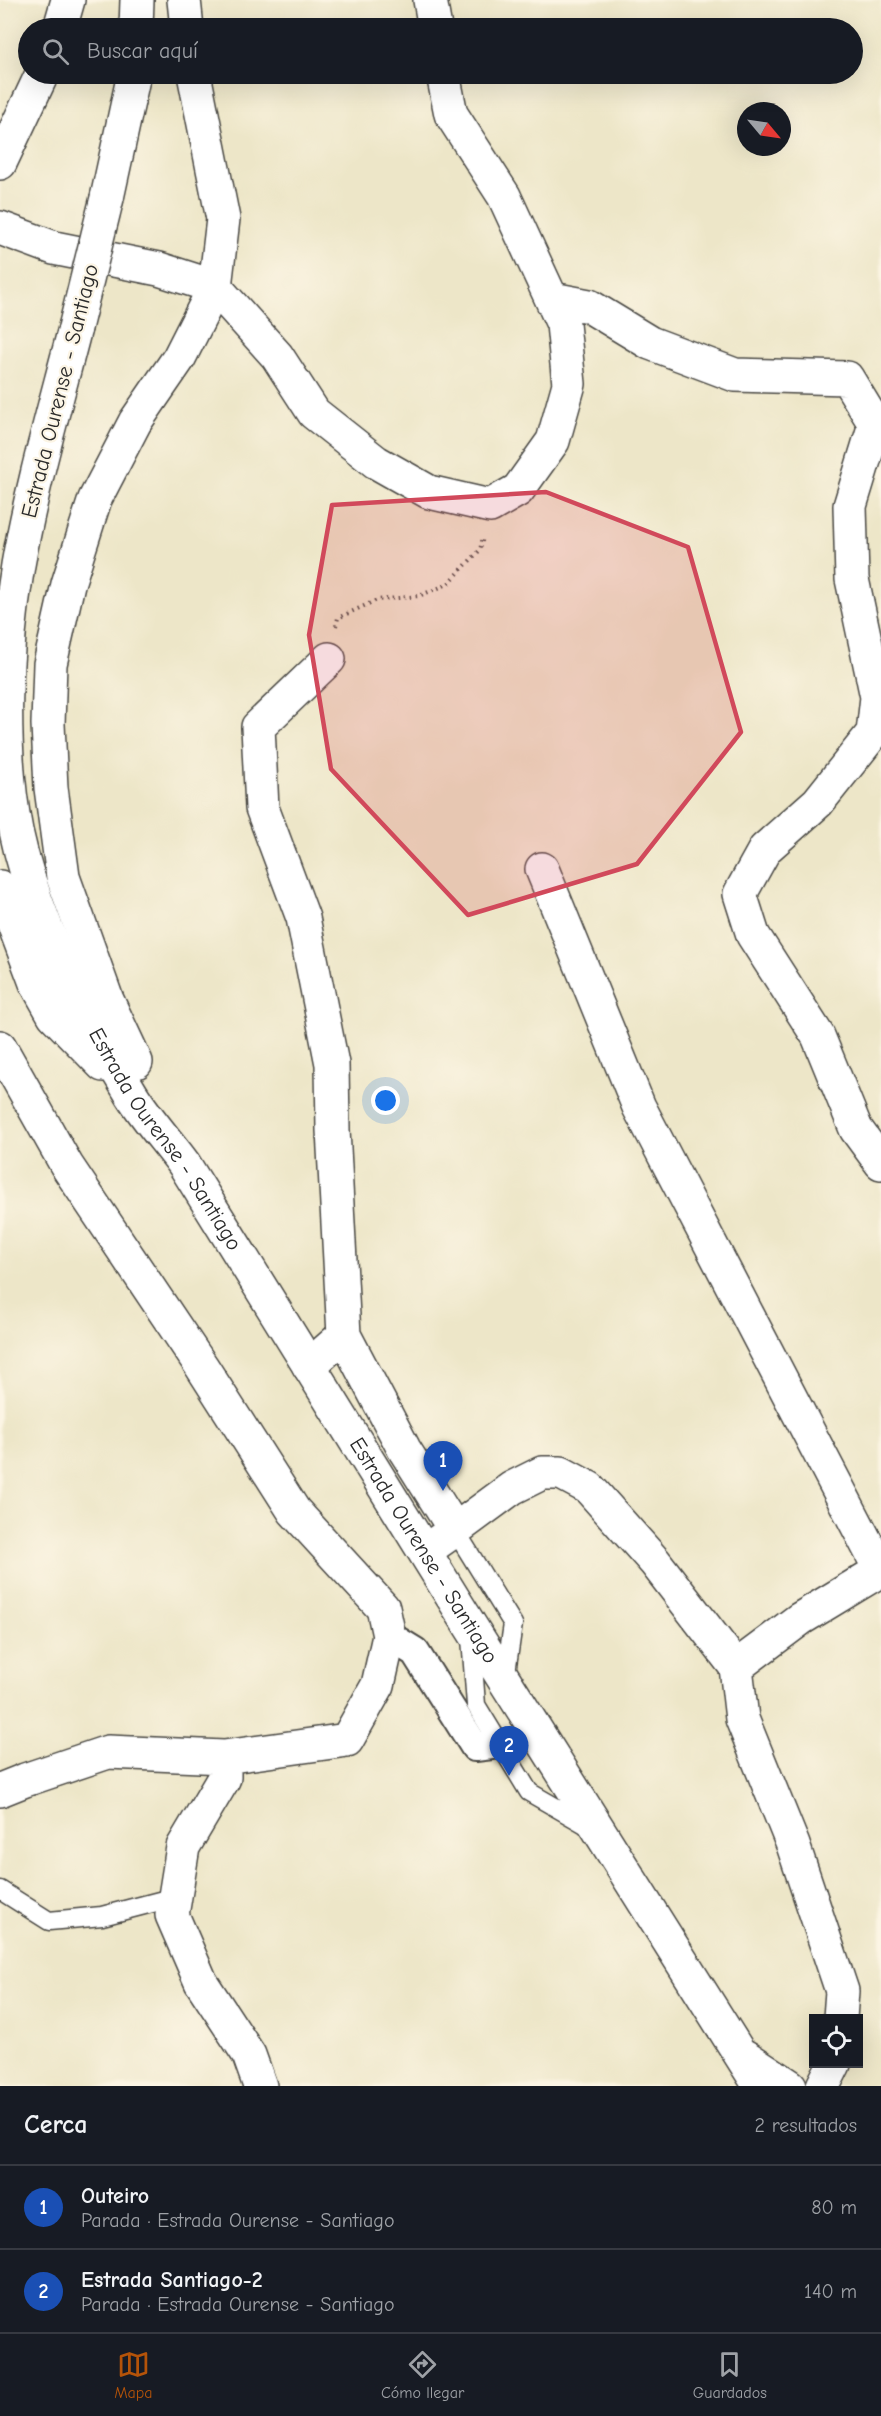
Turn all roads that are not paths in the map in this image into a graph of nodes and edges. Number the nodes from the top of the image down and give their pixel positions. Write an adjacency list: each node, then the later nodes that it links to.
1 (68, 0): 5 (main road)
2 (137, 0): 6 (main road)
3 (184, 0): 7 (main road)
4 (430, 0): 8 (main road)
5 (63, 18)
6 (136, 18)
7 (186, 18)
8 (433, 18)
9 (37, 84): 13 (main road)
10 (132, 84): 22 (main road, Estrada Ourense - Santiago, bridge)
11 (196, 84): 15 (main road)
12 (445, 84): 16 (main road)
13 (0, 163)
14 (0, 228): 15 (main road)
15 (215, 287): 16 (main road); 24 (main road)
16 (552, 299): 17 (main road)
17 (878, 429): 23 (main road)
18 (329, 659): 25 (main road)
19 (542, 869): 29 (main road)
20 (0, 887): 22 (main road)
21 (0, 1047): 30 (main road)
22 (133, 1096): 24 (main road, Estrada Ourense - Santiago)
23 (881, 1163)
24 (184, 1164): 26 (main road, Estrada Ourense - Santiago)
25 (344, 1335): 26 (main road); 27 (main road)
26 (309, 1366): 28 (main road, Estrada Ourense - Santiago)
27 (454, 1530): 28 (main road); 32 (main road); 33 (lane)
28 (425, 1551): 31 (main road, Estrada Ourense - Santiago)
29 (881, 1571): 32 (main road)
30 (386, 1622): 34 (street); 35 (main road)
31 (471, 1627): 33 (main road, Estrada Ourense - Santiago); 34 (lane)
32 (736, 1667): 40 (main road)
33 (505, 1680): 37 (main road, Estrada Ourense - Santiago)
34 (500, 1744): 37 (lane)
35 (224, 1757): 36 (main road); 39 (main road)
36 (0, 1790)
37 (600, 1832): 41 (main road, Estrada Ourense - Santiago)
38 (0, 1890): 39 (lane)
39 (175, 1897): 43 (main road)
40 (840, 2014)
41 (738, 2052): 44 (main road, Estrada Ourense - Santiago); 45 (main road)
42 (832, 2068): 46 (main road)
43 (260, 2086)
44 (760, 2086)
45 (790, 2086)
46 (823, 2086)

